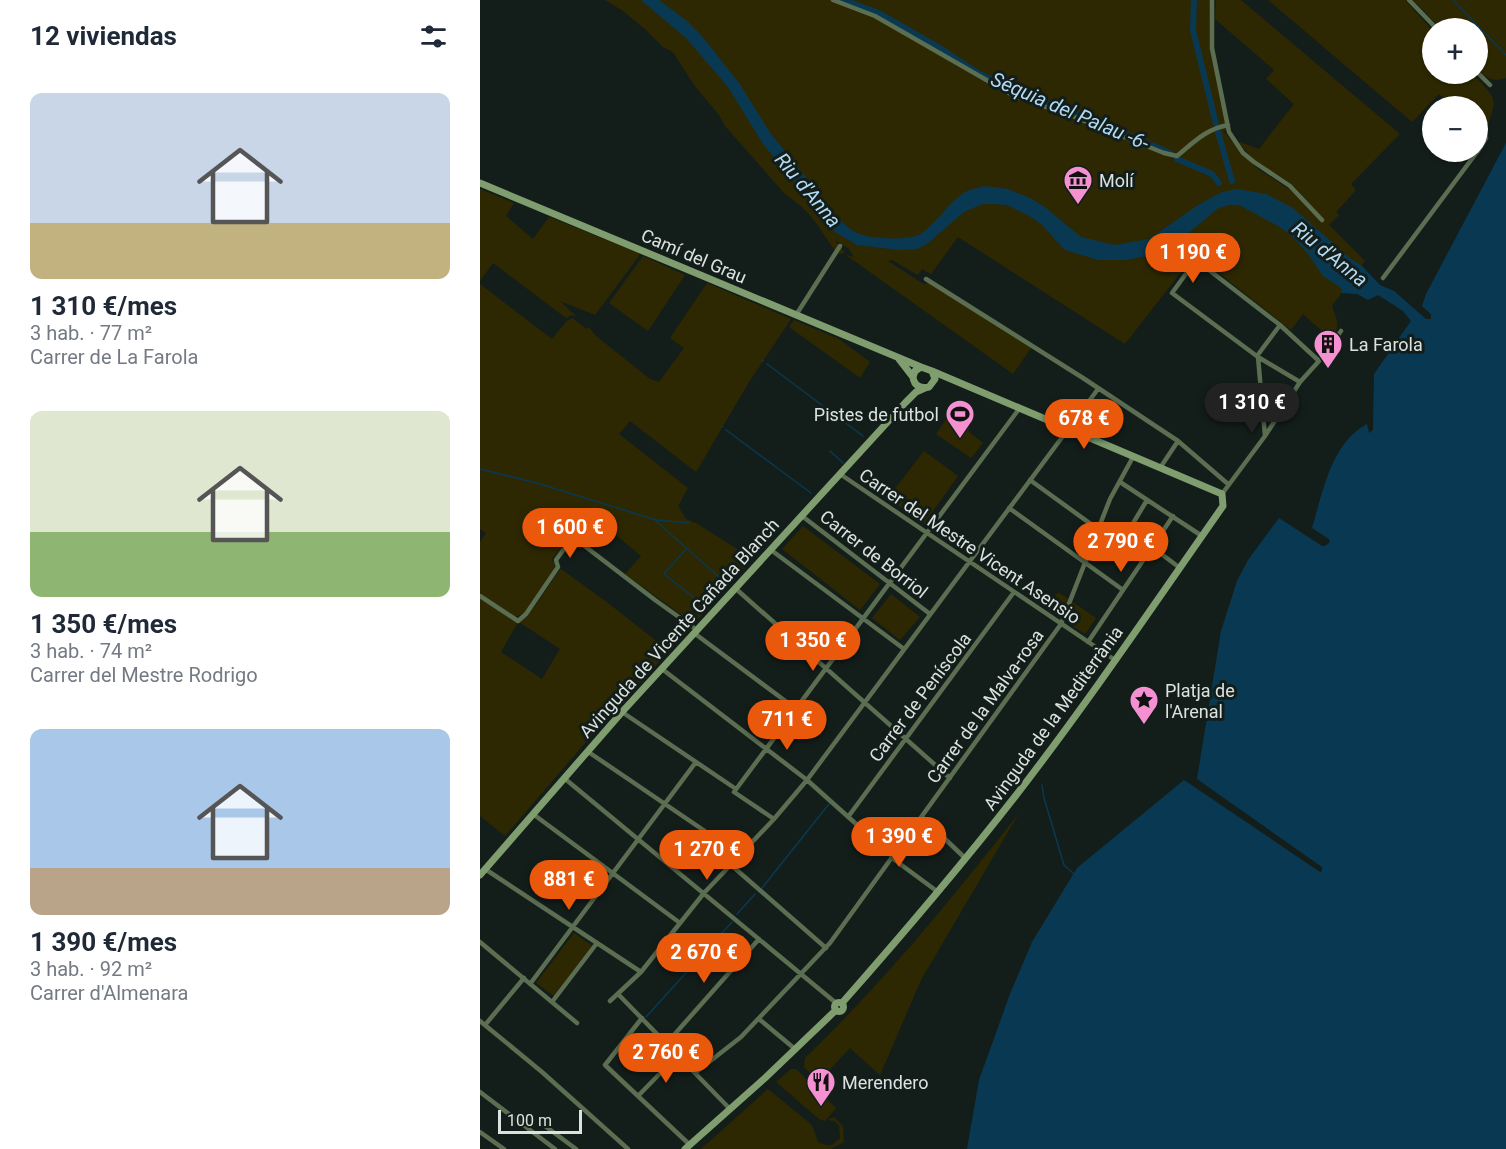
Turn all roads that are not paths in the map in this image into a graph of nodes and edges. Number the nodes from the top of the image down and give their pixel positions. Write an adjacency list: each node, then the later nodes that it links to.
1 (833, 0): 5 (street)
2 (1212, 0): 5 (street)
3 (1409, 0): 4 (street)
4 (1426, 18)
5 (1228, 125): 8 (street)
6 (1469, 162): 10 (street)
7 (480, 183): 12 (street, Camí del Grau)
8 (1322, 220)
9 (840, 246): 12 (street)
10 (1383, 278)
11 (926, 279): 25 (street)
12 (796, 315): 15 (street, Camí del Grau)
13 (1280, 325): 16 (street); 16 (street); 17 (street)
14 (1341, 331): 17 (street)
15 (897, 357): 18 (street, Camí del Grau); 20 (street, Camí del Grau)
16 (1257, 357): 22 (street); 29 (street)
17 (1319, 361): 22 (street)
18 (921, 367): 19 (street); 20 (street)
19 (932, 371): 21 (street); 23 (street)
20 (913, 379): 24 (street); 26 (street, Avinguda de Vicente Cañada Blanch)
21 (956, 382): 23 (street); 27 (street)
22 (1300, 382): 29 (street)
23 (933, 384): 24 (street)
24 (925, 388): 26 (street, Avinguda de Vicente Cañada Blanch)
25 (1098, 389): 28 (street); 30 (street)
26 (905, 404): 33 (street, Avinguda de Vicente Cañada Blanch)
27 (1019, 409): 28 (street); 43 (street)
28 (1068, 429): 31 (street); 34 (street)
29 (1265, 436): 36 (street)
30 (1179, 441): 32 (street); 36 (street)
31 (1133, 457): 32 (street); 35 (street, Carrer de la Malva-rosa)
32 (1160, 468): 37 (street)
33 (840, 474): 40 (street, Avinguda de Vicente Cañada Blanch); 43 (street, Carrer del Mestre Vicent Asensio)
34 (1030, 480): 39 (street); 42 (street)
35 (1120, 482): 38 (street); 42 (street, Carrer de la Malva-rosa)
36 (1228, 484): 37 (street)
37 (1222, 494): 44 (street, Avinguda de la Mediterrània)
38 (1147, 500): 41 (street); 45 (street)
39 (1009, 508): 49 (street); 50 (street)
40 (802, 516): 47 (street, Avinguda de Vicente Cañada Blanch); 52 (street, Carrer de Borriol)
41 (1173, 516): 44 (street); 46 (street)
42 (1098, 529): 45 (street); 50 (street, Carrer de la Malva-rosa)
43 (927, 533): 49 (street, Carrer del Mestre Vicent Asensio); 52 (street)
44 (1202, 536): 51 (street, Avinguda de la Mediterrània)
45 (1120, 545): 48 (street)
46 (1152, 547): 48 (street); 51 (street)
47 (771, 550): 53 (street, Avinguda de Vicente Cañada Blanch); 58 (street)
48 (1142, 561): 54 (street)
49 (969, 562): 55 (street, Carrer del Mestre Vicent Asensio); 57 (street)
50 (1085, 563): 54 (street); 59 (street, Carrer de la Malva-rosa)
51 (1180, 568): 63 (street, Avinguda de la Mediterrània)
52 (890, 583): 57 (street, Carrer de Borriol); 58 (street)
53 (735, 588): 60 (street, Avinguda de Vicente Cañada Blanch); 64 (street)
54 (1123, 590): 61 (street)
55 (1014, 592): 59 (street, Carrer del Mestre Vicent Asensio); 69 (street, Carrer de Peníscola)
56 (480, 596): 60 (street)
57 (930, 614): 62 (street)
58 (863, 619): 62 (street); 64 (street)
59 (1061, 624): 61 (street, Carrer del Mestre Vicent Asensio); 74 (street, Carrer de la Malva-rosa)
60 (696, 632): 65 (street, Avinguda de Vicente Cañada Blanch); 67 (street)
61 (1088, 642): 63 (street, Carrer del Mestre Vicent Asensio)
62 (904, 650): 66 (street)
63 (1115, 660): 85 (street, Avinguda de la Mediterrània)
64 (826, 668): 66 (street); 67 (street)
65 (662, 669): 68 (street, Avinguda de Vicente Cañada Blanch); 70 (street)
66 (865, 702): 69 (street); 75 (street)
67 (796, 709): 70 (street)
68 (622, 712): 71 (street, Avinguda de Vicente Cañada Blanch); 72 (street)
69 (906, 739): 74 (street); 79 (street, Carrer de Peníscola)
70 (766, 749): 75 (street); 76 (street)
71 (587, 751): 73 (street, Avinguda de Vicente Cañada Blanch); 77 (street)
72 (696, 762): 76 (street); 77 (street)
73 (564, 778): 78 (street, Avinguda de Vicente Cañada Blanch); 82 (street)
74 (950, 778): 80 (street, Carrer de la Malva-rosa)
75 (807, 780): 79 (street); 81 (street)
76 (735, 790): 81 (street)
77 (664, 804): 82 (street); 83 (street)
78 (533, 814): 87 (street, Avinguda de Vicente Cañada Blanch); 88 (street)
79 (848, 817): 84 (street)
80 (922, 817): 84 (street, Carrer de la Malva-rosa); 85 (street)
81 (774, 819): 83 (street)
82 (638, 839): 88 (street); 90 (street)
83 (740, 855): 86 (street)
84 (892, 857): 89 (street); 96 (street, Carrer de la Malva-rosa)
85 (966, 859): 89 (street, Avinguda de la Mediterrània)
86 (731, 865): 90 (street); 96 (street)
87 (483, 872): 92 (street)
88 (613, 873): 91 (street); 92 (street)
89 (938, 892): 104 (street, Avinguda de la Mediterrània)
90 (704, 893): 91 (street); 93 (street)
91 (680, 923): 97 (street)
92 (573, 927): 95 (street); 100 (street)
93 (759, 939): 98 (street); 110 (street)
94 (480, 942): 99 (street)
95 (597, 943): 97 (street); 103 (street)
96 (826, 948): 98 (street, Carrer de la Malva-rosa)
97 (640, 972): 101 (street)
98 (802, 975): 104 (street); 106 (street, Carrer de la Malva-rosa)
99 (524, 978): 100 (street); 109 (street)
100 (530, 984): 103 (street)
101 (618, 994): 102 (street); 105 (street)
102 (610, 1001)
103 (552, 1002): 108 (street)
104 (838, 1006): 111 (street, Avinguda de la Mediterrània)
105 (642, 1018): 110 (street); 115 (street)
106 (759, 1019): 111 (street); 113 (street, Carrer de la Malva-rosa)
107 (480, 1022): 109 (street)
108 (577, 1023)
109 (485, 1025): 123 (street)
110 (666, 1044): 112 (street)
111 (795, 1049): 116 (street, Avinguda de la Mediterrània)
112 (678, 1055): 113 (street); 115 (street)
113 (695, 1073): 116 (street)
114 (480, 1092): 121 (street)
115 (638, 1096): 119 (street)
116 (730, 1109): 119 (street, Avinguda de la Mediterrània)
117 (541, 1123): 122 (street)
118 (480, 1132): 120 (street)
119 (688, 1147)
120 (504, 1149)
121 (555, 1149)
122 (576, 1149)
123 (628, 1149)

